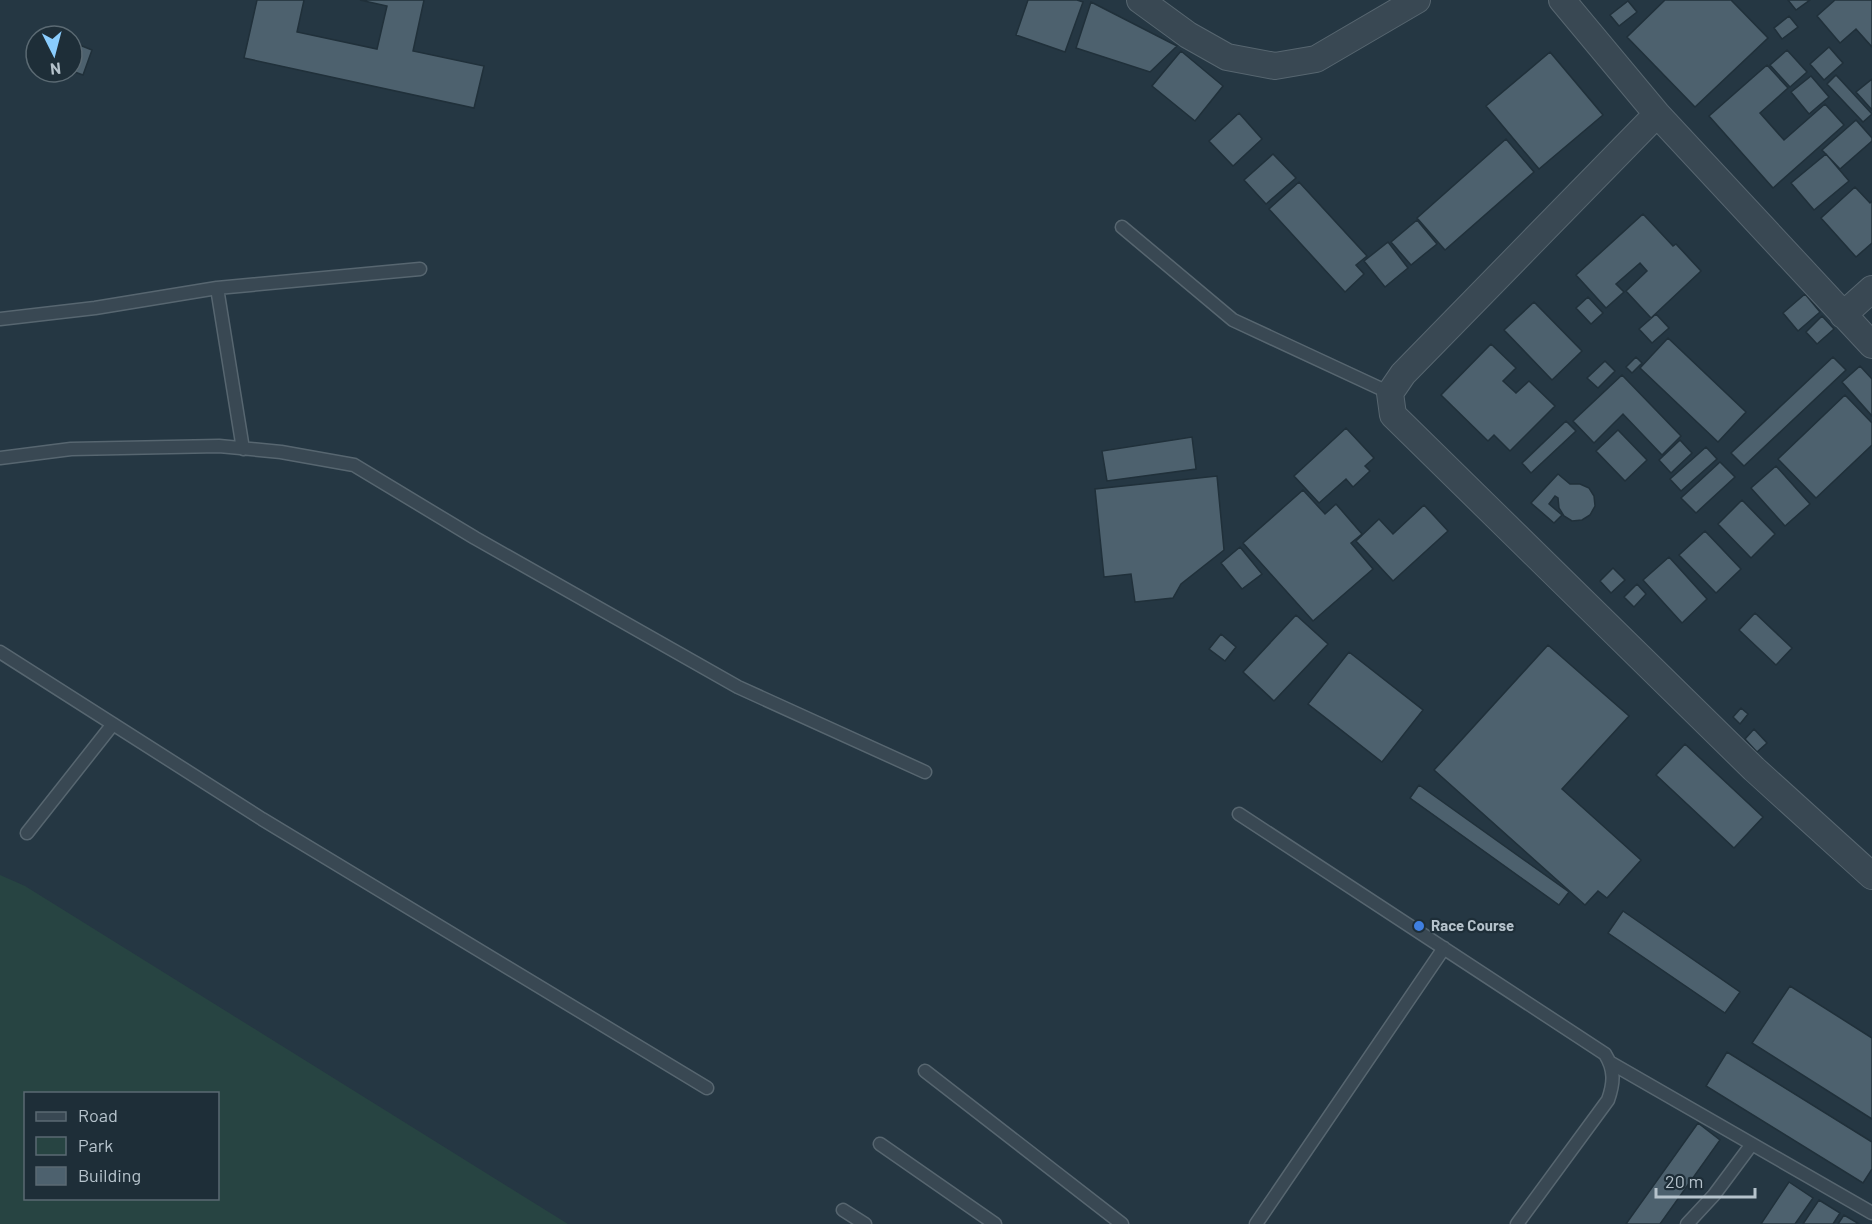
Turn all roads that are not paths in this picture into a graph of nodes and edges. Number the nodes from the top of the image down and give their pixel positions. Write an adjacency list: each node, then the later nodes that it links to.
1 (1140, 0): 2 (street)
2 (1417, 0)
3 (1562, 0): 4 (street)
4 (1658, 114): 9 (street); 12 (street)
5 (1122, 227): 12 (lane)
6 (420, 269): 7 (lane)
7 (217, 288): 10 (lane); 13 (lane)
8 (1872, 289): 9 (street)
9 (1843, 315): 11 (street)
10 (0, 319)
11 (1872, 345)
12 (1390, 393): 20 (street)
13 (243, 448): 14 (lane); 17 (lane)
14 (0, 458)
15 (0, 652): 16 (lane)
16 (113, 724): 19 (lane); 24 (lane)
17 (925, 772)
18 (1239, 814): 21 (lane)
19 (27, 833)
20 (1872, 876)
21 (1444, 948): 22 (lane); 32 (lane)
22 (1611, 1063): 26 (lane); 33 (lane)
23 (925, 1071): 31 (lane)
24 (707, 1088)
25 (880, 1144): 30 (lane)
26 (1752, 1144): 28 (lane); 34 (lane)
27 (843, 1210): 29 (lane)
28 (1872, 1212)
29 (865, 1224)
30 (995, 1224)
31 (1122, 1224)
32 (1256, 1224)
33 (1517, 1224)
34 (1687, 1224)

